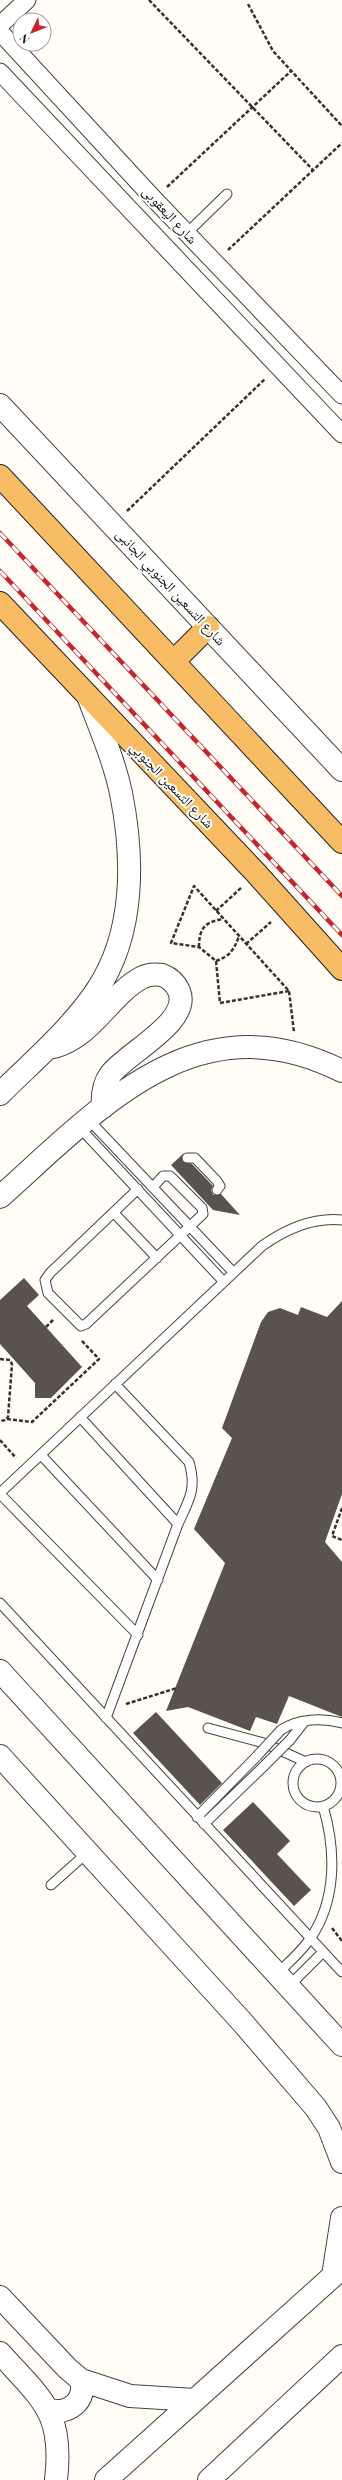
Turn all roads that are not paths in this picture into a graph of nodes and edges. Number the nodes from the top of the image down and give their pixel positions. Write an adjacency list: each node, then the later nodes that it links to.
1 (27, 0): 2 (street)
2 (0, 25)
3 (0, 32): 6 (street, شارع اليعقوبى)
4 (0, 72): 9 (street, شارع اليعقوبى)
5 (226, 194): 6 (lane)
6 (187, 233): 7 (street, شارع اليعقوبى)
7 (342, 395)
8 (0, 405): 12 (street, شارع التسعين الجنوبي الجانبى)
9 (342, 434)
10 (0, 476): 13 (highway)
11 (0, 603): 14 (highway, شارع التسعين الجنوبي)
12 (208, 627): 13 (highway); 15 (street, شارع التسعين الجنوبي الجانبى)
13 (174, 661): 16 (highway)
14 (88, 696): 17 (highway, شارع التسعين الجنوبي); 18 (street)
15 (342, 770)
16 (342, 842)
17 (342, 969)
18 (44, 1050): 20 (street); 21 (street)
19 (342, 1071): 21 (street)
20 (0, 1094)
21 (90, 1118): 25 (lane); 26 (lane); 28 (street)
22 (187, 1158): 27 (lane)
23 (175, 1168): 24 (lane)
24 (168, 1175): 25 (lane); 31 (lane)
25 (152, 1187): 31 (lane)
26 (138, 1190): 29 (lane); 32 (lane)
27 (217, 1190)
28 (0, 1197)
29 (114, 1213): 33 (lane); 33 (lane)
30 (342, 1220): 34 (lane)
31 (190, 1226): 32 (lane); 34 (lane)
32 (181, 1235): 33 (lane); 35 (lane)
33 (157, 1258)
34 (233, 1272): 35 (lane)
35 (223, 1280): 36 (lane)
36 (115, 1384): 37 (lane); 40 (lane)
37 (80, 1417): 38 (lane); 40 (lane)
38 (41, 1455): 39 (lane); 41 (lane)
39 (0, 1494): 43 (lane)
40 (178, 1524): 41 (lane)
41 (158, 1580): 43 (lane)
42 (0, 1603): 45 (lane)
43 (138, 1635): 45 (lane)
44 (0, 1671): 59 (street)
45 (106, 1718): 52 (lane)
46 (304, 1722): 47 (lane); 52 (lane, bridge); 53 (lane, bridge)
47 (342, 1723)
48 (208, 1728): 50 (lane)
49 (0, 1756): 54 (street)
50 (306, 1762): 51 (lane); 51 (lane)
51 (323, 1806): 56 (lane)
52 (197, 1817): 53 (lane)
53 (204, 1824): 56 (lane)
54 (88, 1852): 55 (lane); 61 (street)
55 (51, 1885)
56 (311, 1938): 57 (lane); 59 (lane)
57 (323, 1952): 58 (lane); 59 (lane)
58 (342, 1972)
59 (282, 1980): 60 (street)
60 (342, 2045)
61 (341, 2154)
62 (342, 2218): 63 (street)
63 (337, 2272): 68 (street)
64 (0, 2297): 67 (street)
65 (0, 2353): 69 (street)
66 (342, 2356): 72 (street)
67 (81, 2380): 68 (street); 69 (street)
68 (195, 2400): 71 (street)
69 (48, 2410): 70 (street)
70 (56, 2480)
71 (106, 2480)
72 (209, 2480)

